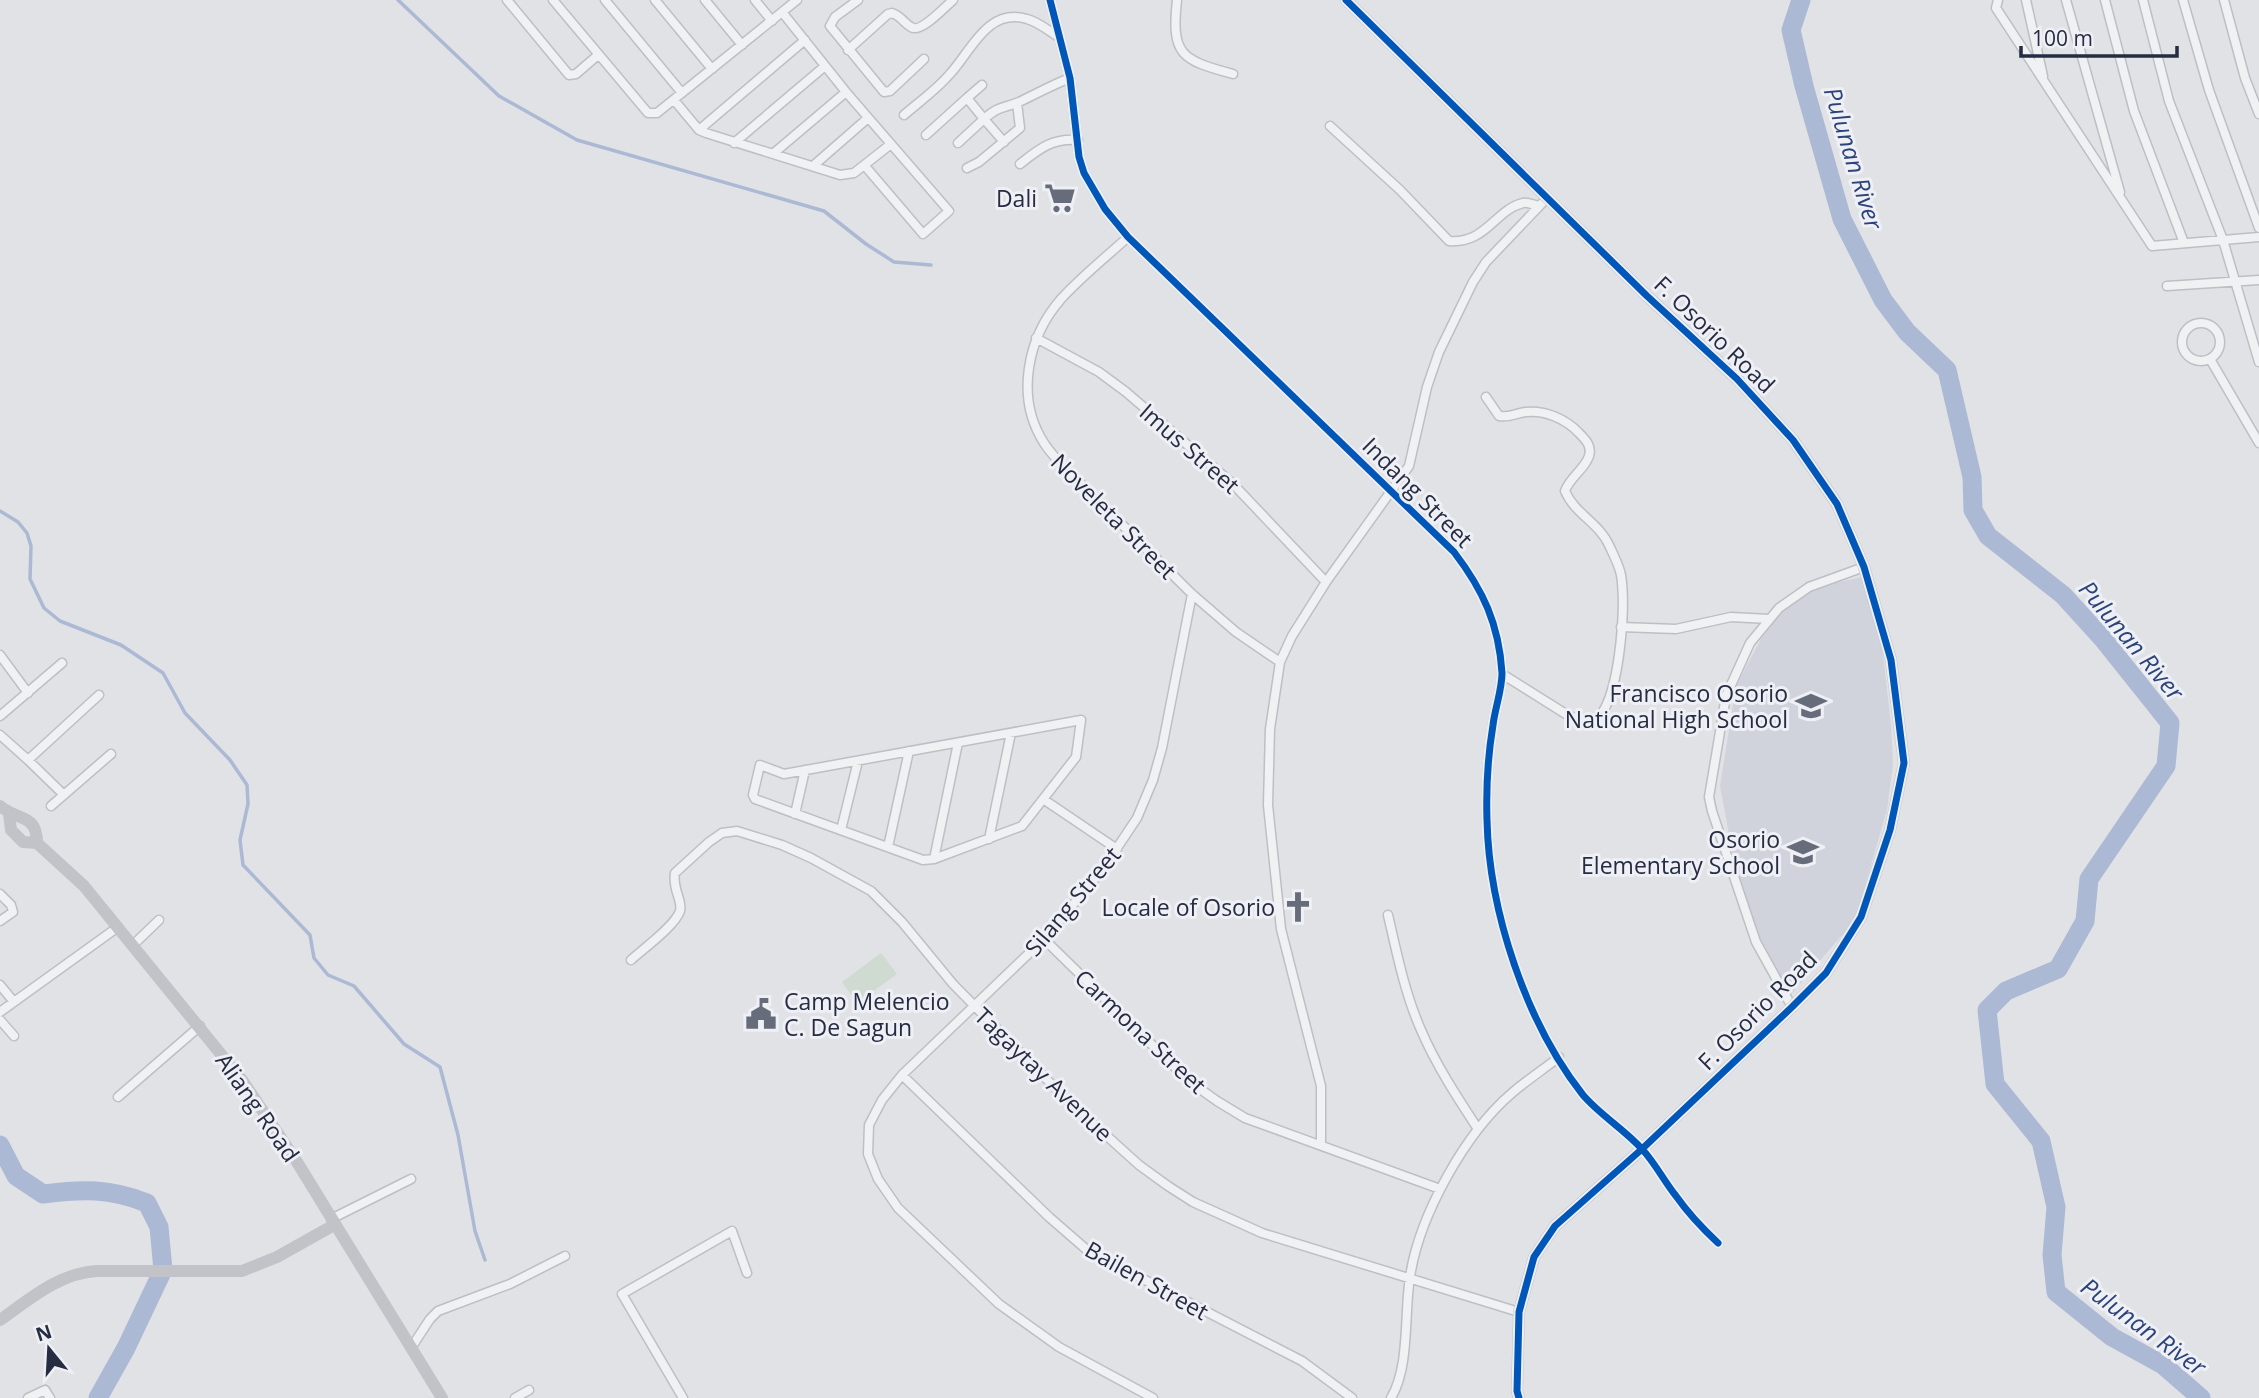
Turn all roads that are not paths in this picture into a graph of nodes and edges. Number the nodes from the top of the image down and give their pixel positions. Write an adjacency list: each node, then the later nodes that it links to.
1 (507, 0): 26 (street)
2 (553, 0): 26 (street)
3 (605, 0): 35 (street)
4 (655, 0): 29 (street)
5 (705, 0): 24 (street)
6 (755, 0): 21 (street)
7 (797, 0): 20 (street)
8 (858, 0): 25 (street)
9 (953, 0): 25 (street)
10 (1050, 0): 22 (street, Indang Street)
11 (1177, 0): 30 (street)
12 (1346, 0): 56 (street, F. Osorio Road)
13 (1998, 0): 32 (street)
14 (2026, 0): 32 (street)
15 (2066, 0): 57 (street)
16 (2105, 0): 62 (street)
17 (2143, 0): 61 (street)
18 (2183, 0): 58 (street)
19 (2224, 0): 39 (street)
20 (782, 12): 21 (street); 23 (street)
21 (772, 20): 24 (street)
22 (1060, 38): 31 (street, Indang Street); 40 (street)
23 (805, 40): 28 (street); 44 (street)
24 (742, 45): 29 (street)
25 (848, 50): 27 (street)
26 (598, 55): 37 (street)
27 (924, 59)
28 (825, 66): 34 (street); 48 (street)
29 (712, 69): 35 (street)
30 (1233, 74)
31 (1070, 78): 38 (street); 46 (street, Indang Street)
32 (2045, 82): 57 (street)
33 (982, 85): 36 (street)
34 (846, 92): 41 (street); 51 (street)
35 (682, 93): 37 (street)
36 (967, 98): 42 (street); 45 (street)
37 (674, 100): 44 (street)
38 (1017, 103): 42 (street); 47 (street)
39 (2259, 114)
40 (904, 115)
41 (868, 118): 50 (street); 53 (street)
42 (984, 119): 47 (street); 49 (street)
43 (1331, 126): 56 (street)
44 (699, 130): 48 (street)
45 (926, 135)
46 (1077, 140): 52 (street); 59 (street, Indang Street)
47 (1004, 142): 55 (street)
48 (734, 143): 51 (street)
49 (958, 143)
50 (891, 144): 54 (street); 54 (street)
51 (774, 153): 53 (street)
52 (1020, 164)
53 (813, 166): 54 (street)
54 (866, 166)
55 (967, 168)
56 (1543, 202): 71 (street); 72 (street, F. Osorio Road)
57 (2124, 203): 62 (street)
58 (2259, 228)
59 (1128, 237): 66 (street, Noveleta Street); 71 (street, Indang Street)
60 (2259, 237): 61 (street)
61 (2223, 240): 62 (street); 64 (street)
62 (2184, 243)
63 (2259, 280): 64 (street)
64 (2236, 283): 65 (street); 68 (street)
65 (2167, 286)
66 (1036, 338): 73 (street, Imus Street); 74 (street, Noveleta Street)
67 (2210, 359): 67 (street); 70 (street)
68 (2259, 362)
69 (1486, 397): 76 (street)
70 (2259, 443)
71 (1390, 489): 73 (street); 80 (street, Indang Street)
72 (1864, 566): 75 (street); 114 (street, F. Osorio Road)
73 (1326, 582): 78 (street)
74 (1192, 594): 78 (street, Noveleta Street); 101 (street, Silang Street)
75 (1769, 619): 76 (street); 114 (street)
76 (1621, 627): 80 (street)
77 (0, 655): 81 (street)
78 (1280, 662): 123 (street)
79 (61, 663): 81 (street)
80 (1502, 674): 119 (street, Indang Street)
81 (28, 694): 83 (street)
82 (99, 695): 89 (street)
83 (0, 716)
84 (1011, 733): 86 (street); 93 (street); 98 (street)
85 (0, 735): 89 (street)
86 (958, 743): 87 (street); 102 (street)
87 (909, 751): 90 (street); 100 (street)
88 (111, 754): 92 (street)
89 (28, 760): 92 (street)
90 (858, 761): 91 (street); 97 (street)
91 (806, 770): 96 (street); 96 (street)
92 (64, 795): 94 (street)
93 (1043, 799): 98 (street); 101 (street)
94 (51, 806)
95 (5, 810): 99 (street); 99 (street)
96 (795, 814): 97 (street)
97 (841, 830): 100 (street)
98 (989, 839): 102 (street)
99 (37, 843): 107 (street, Aliang Road)
100 (888, 847): 102 (street)
101 (1117, 849): 108 (street, Silang Street)
102 (934, 859)
103 (0, 894): 106 (street)
104 (1388, 915): 122 (street)
105 (159, 919): 109 (street)
106 (0, 921)
107 (118, 927): 109 (street, Aliang Road); 112 (street)
108 (1044, 939): 113 (street, Silang Street); 123 (street, Carmona Street)
109 (133, 945): 117 (street, Aliang Road)
110 (631, 960): 113 (street, Tagaytay Avenue)
111 (0, 985): 112 (street)
112 (14, 1002): 115 (street)
113 (975, 1007): 120 (street, Silang Street); 131 (street, Tagaytay Avenue)
114 (1793, 1007): 124 (street, F. Osorio Road)
115 (0, 1012)
116 (0, 1020): 118 (street)
117 (201, 1026): 121 (street); 127 (street, Aliang Road)
118 (14, 1036)
119 (1559, 1057): 122 (street); 124 (street, Indang Street)
120 (902, 1075): 141 (street, Silang Street); 142 (street, Bailen Street)
121 (118, 1097)
122 (1478, 1129): 126 (street)
123 (1321, 1144): 126 (street, Carmona Street)
124 (1642, 1149): 128 (street, Indang Street); 132 (street, F. Osorio Road)
125 (411, 1179): 127 (street)
126 (1440, 1189): 131 (street)
127 (333, 1222): 133 (street); 134 (street, Aliang Road)
128 (1718, 1243)
129 (565, 1256): 134 (street)
130 (747, 1273): 136 (street)
131 (1410, 1277): 132 (street, Tagaytay Avenue); 143 (street)
132 (1519, 1312): 144 (street, F. Osorio Road)
133 (0, 1320)
134 (411, 1348): 139 (street, Aliang Road)
135 (529, 1390): 140 (street)
136 (680, 1397)
137 (28, 1398): 138 (street)
138 (50, 1398)
139 (442, 1398)
140 (515, 1398)
141 (1153, 1398)
142 (1352, 1398)
143 (1391, 1398)
144 (1519, 1398)

